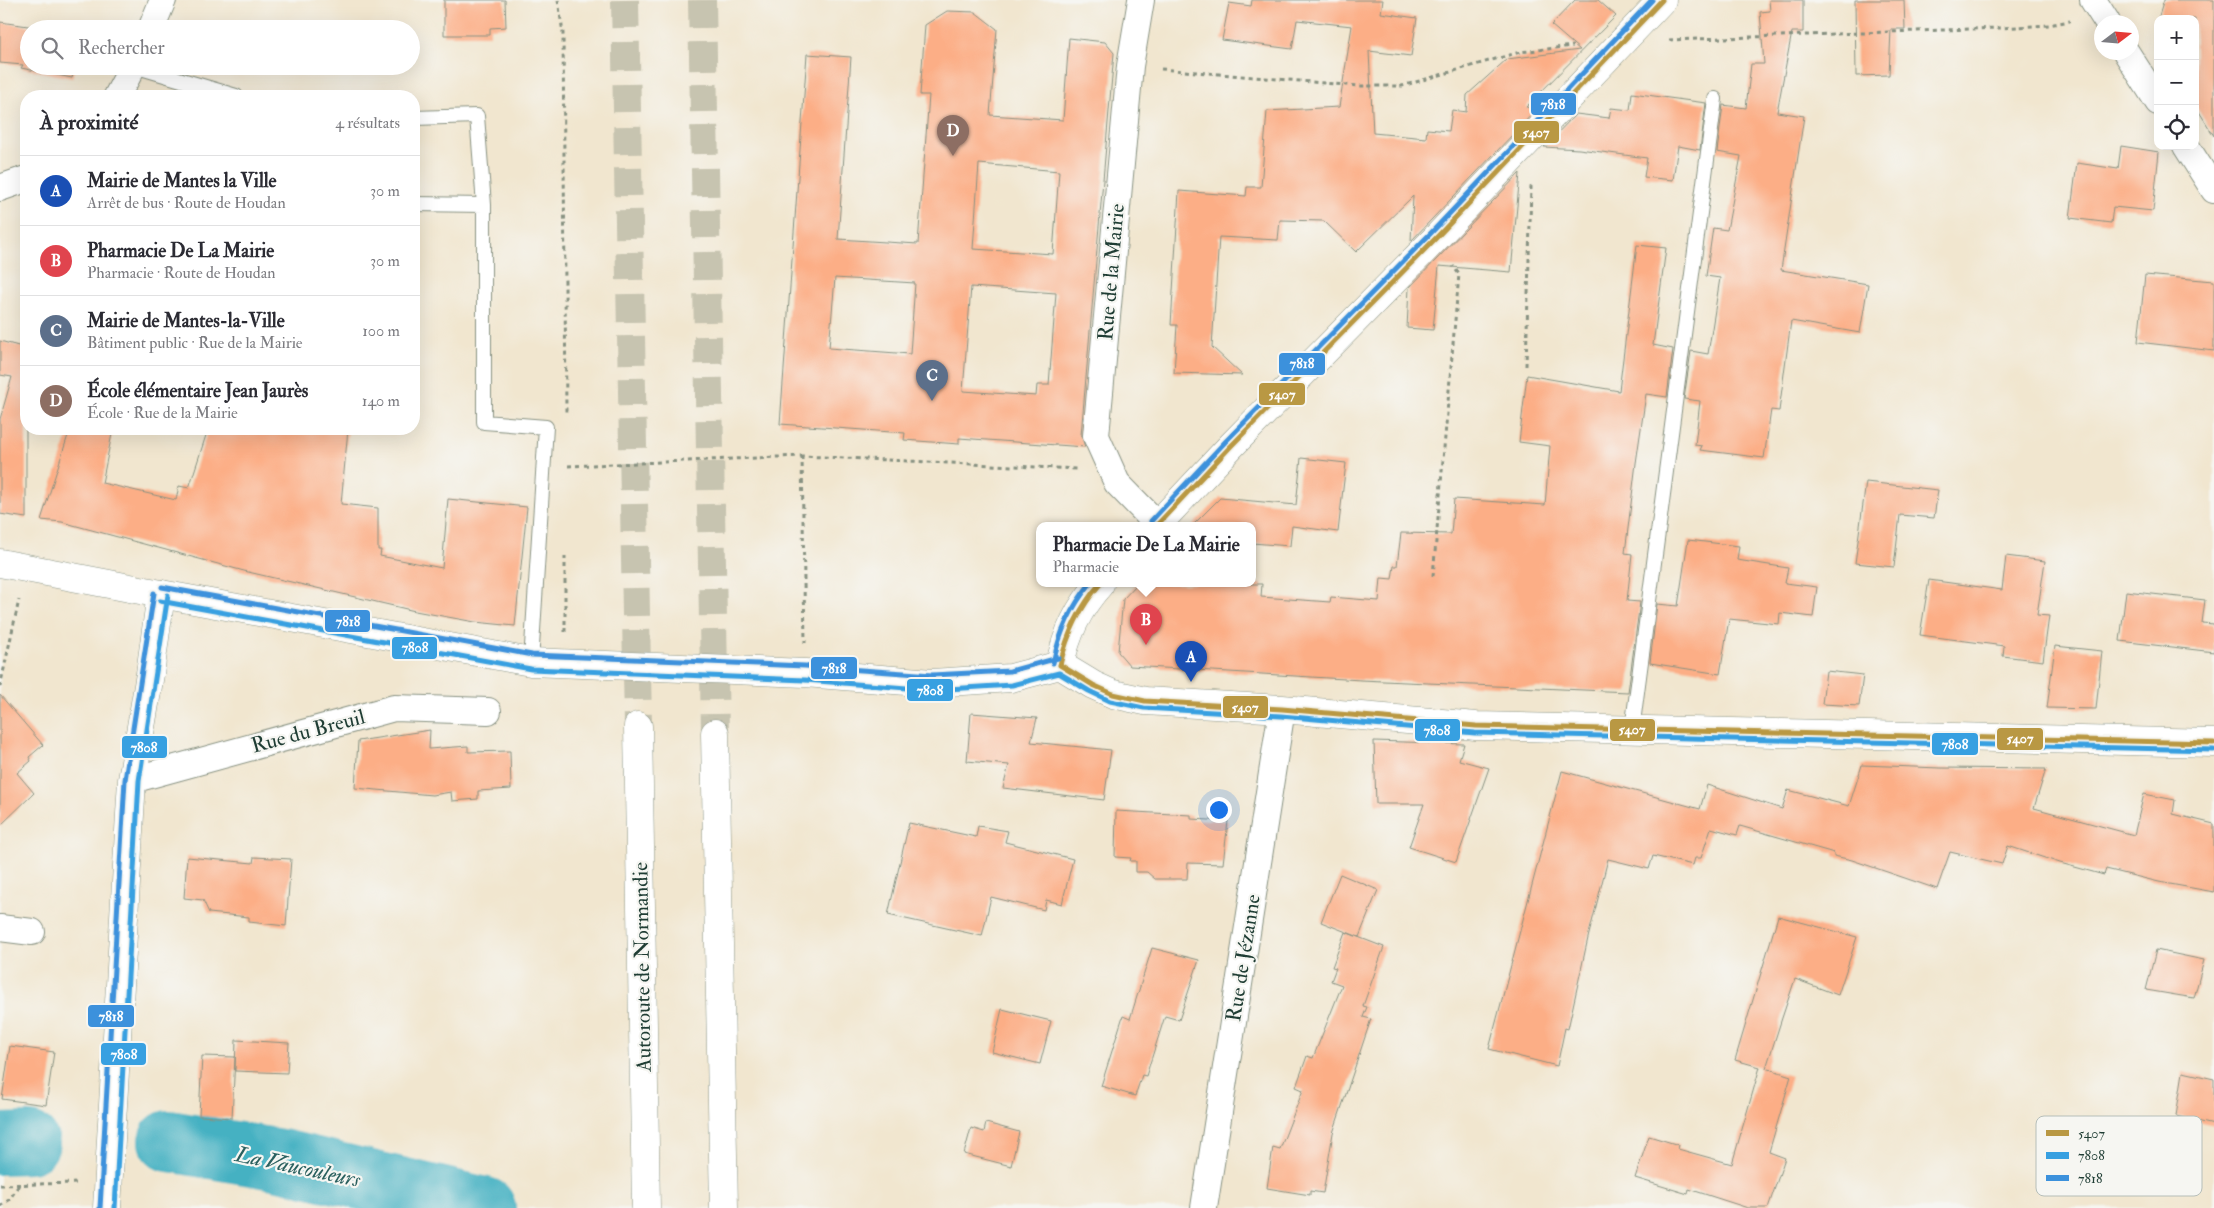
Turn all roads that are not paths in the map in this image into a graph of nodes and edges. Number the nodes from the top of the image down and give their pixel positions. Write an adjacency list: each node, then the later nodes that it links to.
1 (163, 0): 6 (street)
2 (1141, 0): 21 (street, Rue de la Mairie)
3 (1662, 0): 22 (main road)
4 (2093, 0): 5 (street)
5 (2103, 15)
6 (155, 20)
7 (2131, 60): 12 (street)
8 (129, 75): 10 (street)
9 (165, 75): 11 (lane)
10 (120, 90)
11 (216, 90)
12 (2154, 96)
13 (1714, 99): 31 (lane)
14 (420, 118): 20 (lane)
15 (2189, 150): 18 (street)
16 (20, 181): 17 (street)
17 (0, 188)
18 (2214, 190)
19 (420, 204): 20 (lane)
20 (484, 205): 26 (lane)
21 (1153, 522)
22 (1161, 522)
23 (13, 565): 25 (main road)
24 (1097, 587): 27 (main road)
25 (160, 594): 26 (main road); 34 (main road)
26 (530, 662): 27 (main road)
27 (1060, 664): 28 (main road)
28 (1282, 709): 31 (main road); 40 (street, Rue de Jézanne)
29 (488, 710): 34 (street, Rue du Breuil)
30 (638, 726): 38 (main road, Autoroute de Normandie)
31 (1632, 730): 33 (main road)
32 (715, 733): 39 (main road)
33 (2214, 743)
34 (132, 780): 37 (main road)
35 (0, 928): 36 (street)
36 (32, 932)
37 (108, 1195)
38 (646, 1208)
39 (724, 1208)
40 (1204, 1208)

